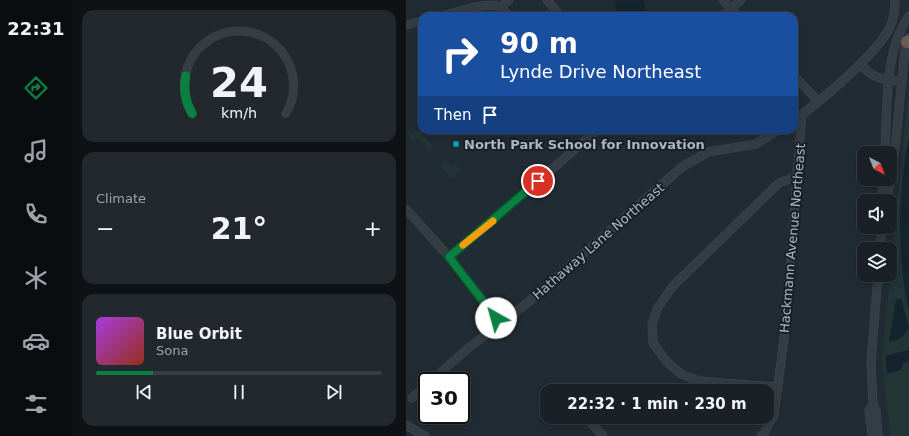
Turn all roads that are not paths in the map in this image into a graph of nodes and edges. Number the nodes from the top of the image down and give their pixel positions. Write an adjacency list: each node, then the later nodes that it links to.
1 (509, 0): 6 (street)
2 (547, 0): 10 (street)
3 (722, 0): 7 (street)
4 (741, 0): 7 (street)
5 (895, 0): 17 (street)
6 (501, 7): 8 (street); 9 (street)
7 (731, 9): 11 (street); 12 (street)
8 (459, 12)
9 (505, 12)
10 (558, 12)
11 (728, 12)
12 (734, 12)
13 (909, 16): 19 (street)
14 (418, 22): 15 (street)
15 (406, 25)
16 (908, 40): 20 (street)
17 (861, 63): 19 (street); 21 (street)
18 (798, 80): 21 (street)
19 (890, 80): 20 (street); 26 (street)
20 (902, 80): 28 (street)
21 (818, 101): 22 (street)
22 (802, 114): 23 (street); 27 (street, Hackmann Avenue Northeast)
23 (798, 117)
24 (592, 134): 30 (street)
25 (772, 134): 32 (street, Hathaway Lane Northeast)
26 (885, 146)
27 (798, 176): 34 (street, Hackmann Avenue Northeast); 34 (street)
28 (889, 194)
29 (406, 209): 30 (street)
30 (449, 257): 32 (street)
31 (877, 282): 37 (street)
32 (501, 323): 33 (street, Hathaway Lane Northeast)
33 (441, 372)
34 (777, 388): 42 (street, Hackmann Avenue Northeast)
35 (418, 393): 36 (street)
36 (412, 398)
37 (873, 405): 43 (street); 44 (street)
38 (592, 424): 41 (street)
39 (406, 425): 40 (street)
40 (426, 436)
41 (602, 436)
42 (761, 436)
43 (872, 436)
44 (878, 436)

